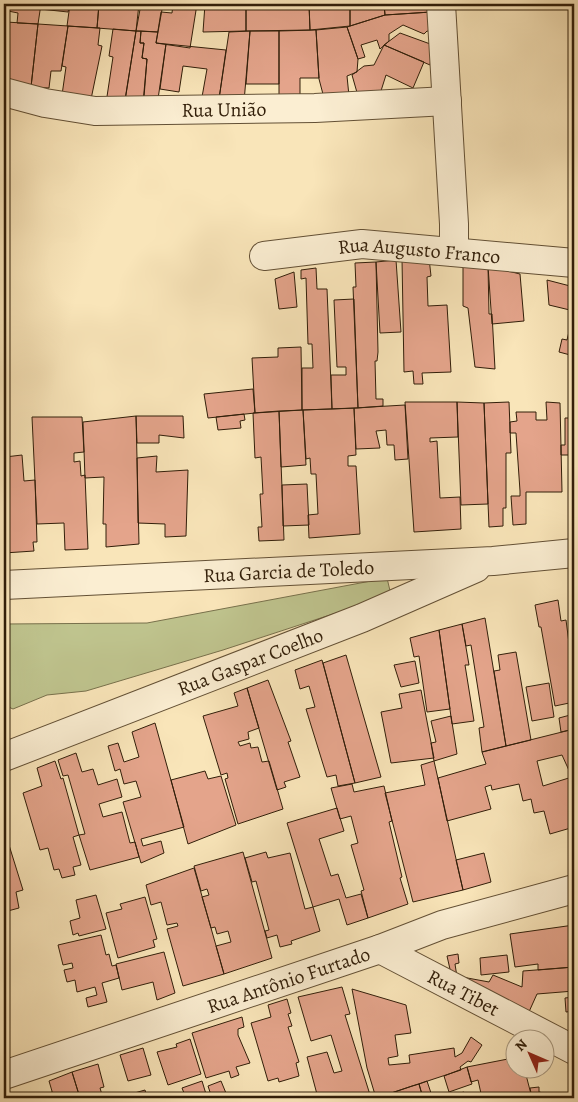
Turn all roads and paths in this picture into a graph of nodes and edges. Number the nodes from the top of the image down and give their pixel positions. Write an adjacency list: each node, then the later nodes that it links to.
1 (441, 4): 3 (street)
2 (4, 92): 3 (street, Rua União)
3 (447, 100): 4 (street)
4 (454, 252): 5 (street, Rua Augusto Franco); 6 (street, Rua Augusto Franco)
5 (264, 256)
6 (574, 263)
7 (574, 553): 8 (street, Rua Garcia de Toledo)
8 (493, 561): 9 (street, Rua Garcia de Toledo); 10 (street, Rua Gaspar Coelho)
9 (4, 585)
10 (4, 757)
11 (574, 889): 12 (street, Rua Antônio Furtado)
12 (380, 949): 13 (street, Rua Tibet); 14 (street, Rua Antônio Furtado)
13 (574, 1050)
14 (4, 1075)

